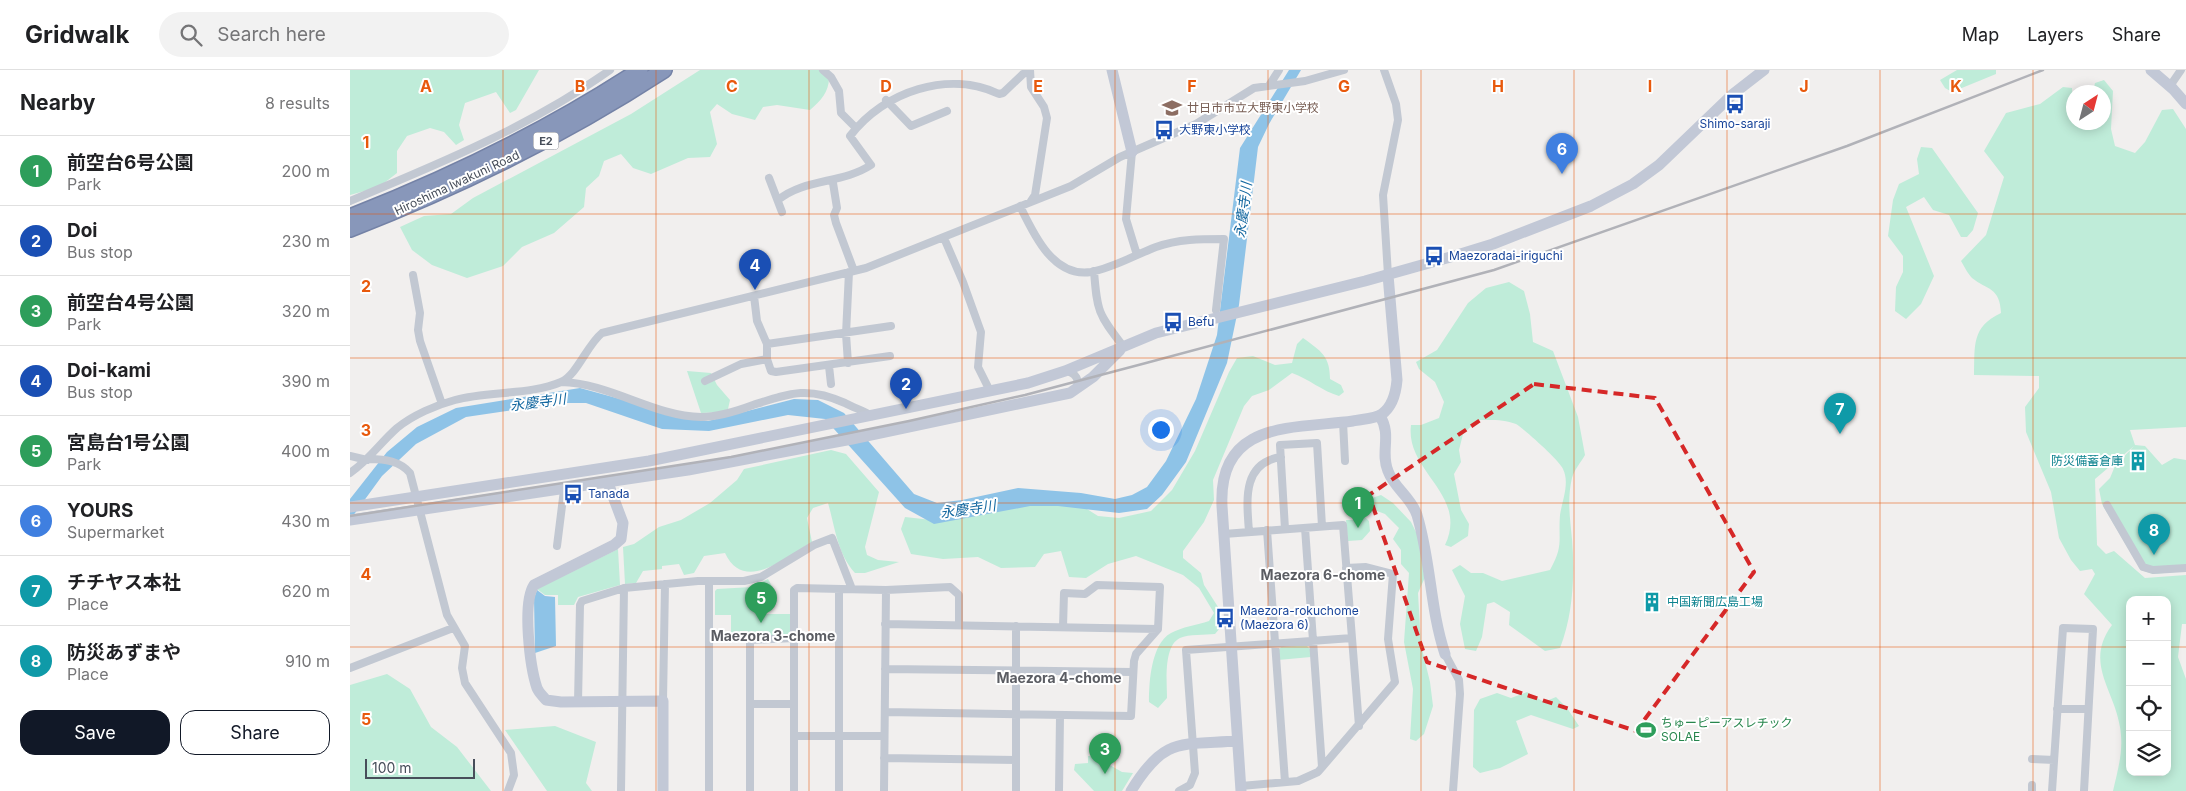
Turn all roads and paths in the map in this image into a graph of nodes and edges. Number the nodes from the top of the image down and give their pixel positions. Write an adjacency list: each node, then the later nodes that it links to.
1 (610, 70): 26 (street)
2 (640, 70): 24 (highway, Hiroshima Iwakuni Road / E2)
3 (664, 70): 24 (highway, Hiroshima Iwakuni Road / E2)
4 (824, 70): 20 (street)
5 (1112, 70): 21 (street)
6 (1279, 70): 15 (street)
7 (1344, 70): 15 (street)
8 (1384, 70): 36 (street)
9 (1764, 70): 36 (street)
10 (2151, 70): 16 (street)
11 (2181, 70): 16 (street)
12 (1030, 71): 13 (street); 27 (street)
13 (958, 75)
14 (940, 76): 17 (street)
15 (1272, 84): 21 (street)
16 (2170, 86): 18 (street)
17 (886, 100): 19 (street); 20 (street)
18 (2186, 104)
19 (947, 111)
20 (856, 128): 25 (street)
21 (1132, 152): 27 (street); 33 (street)
22 (769, 178): 25 (street)
23 (833, 183): 34 (street)
24 (420, 196): 30 (highway, Hiroshima Iwakuni Road / E2); 31 (highway, Hiroshima Iwakuni Road / E2)
25 (778, 200): 29 (street)
26 (350, 201)
27 (1031, 201): 28 (street)
28 (1020, 206): 32 (street); 35 (street)
29 (782, 212)
30 (350, 217)
31 (350, 230)
32 (944, 238): 34 (street); 52 (street)
33 (1137, 255): 35 (street); 39 (street)
34 (852, 271): 38 (street); 41 (street)
35 (1094, 271): 43 (street)
36 (1388, 274): 39 (street); 56 (street)
37 (413, 275): 54 (street)
38 (754, 296): 42 (street); 50 (street)
39 (1215, 314): 43 (street)
40 (891, 326): 41 (street)
41 (846, 334): 42 (street); 46 (street)
42 (767, 344): 45 (street)
43 (1123, 346): 48 (street); 53 (street)
44 (890, 356): 46 (street)
45 (767, 359): 47 (street); 49 (street)
46 (848, 363): 47 (street)
47 (829, 366): 51 (street)
48 (1065, 371): 52 (street); 53 (street)
49 (705, 381)
50 (561, 382): 54 (street); 55 (street)
51 (831, 384)
52 (990, 391): 55 (street)
53 (1070, 393): 63 (street)
54 (442, 404): 60 (street)
55 (872, 416): 65 (street)
56 (1380, 416): 57 (street); 96 (street)
57 (1343, 422): 61 (street); 75 (street)
58 (350, 456): 60 (street)
59 (1281, 457): 70 (street); 72 (street); 74 (street)
60 (368, 459): 62 (street); 65 (street)
61 (1345, 461)
62 (350, 473)
63 (608, 483): 64 (street); 101 (street)
64 (564, 490): 68 (street); 76 (street)
65 (416, 498): 67 (street); 68 (street)
66 (2106, 505): 78 (street)
67 (350, 507)
68 (419, 511): 69 (street); 89 (street)
69 (350, 520)
70 (1322, 526): 71 (street); 77 (street)
71 (1305, 528): 72 (street); 93 (street)
72 (1285, 529): 73 (street)
73 (1266, 530): 74 (street); 94 (street)
74 (1249, 532): 75 (street)
75 (1224, 534): 95 (street)
76 (557, 546)
77 (1346, 568): 92 (street); 111 (street)
78 (2186, 568)
79 (709, 581): 80 (street); 83 (street); 127 (street)
80 (665, 584): 81 (street); 103 (street)
81 (624, 588): 101 (street); 102 (street)
82 (840, 589): 83 (street); 91 (street); 113 (street)
83 (852, 589): 84 (street)
84 (886, 590): 85 (street); 86 (street)
85 (885, 624): 86 (street); 98 (street)
86 (959, 625): 87 (street)
87 (1016, 626): 88 (street); 99 (street)
88 (1063, 627): 90 (street); 90 (street)
89 (452, 628): 97 (street); 124 (street)
90 (1158, 629): 100 (street)
91 (794, 638): 104 (street); 105 (street)
92 (1352, 638): 93 (street); 111 (street)
93 (1313, 641): 94 (street); 121 (street)
94 (1275, 643): 95 (street); 122 (street)
95 (1231, 647): 115 (street); 116 (street)
96 (1445, 654): 136 (street)
97 (350, 668)
98 (885, 669): 99 (street); 108 (street)
99 (1016, 670): 100 (street); 109 (street)
100 (1132, 672): 110 (street)
101 (578, 702): 102 (street)
102 (622, 702): 103 (street); 125 (street)
103 (663, 702): 126 (street)
104 (750, 704): 105 (street); 128 (street)
105 (794, 704): 112 (street)
106 (2057, 709): 107 (street); 107 (street); 120 (street)
107 (2088, 709): 138 (street)
108 (884, 712): 109 (street); 114 (street)
109 (1016, 714): 110 (street); 119 (street)
110 (1060, 716): 133 (street)
111 (1359, 726): 121 (street)
112 (795, 736): 113 (street); 129 (street)
113 (839, 736): 114 (street); 130 (street)
114 (884, 736): 117 (street)
115 (1237, 741): 116 (street); 123 (street)
116 (1193, 744): 134 (street); 135 (street)
117 (884, 758): 119 (street); 131 (street)
118 (2032, 759): 120 (street)
119 (1016, 760): 132 (street)
120 (2054, 760): 137 (street)
121 (1322, 767): 122 (street)
122 (1285, 782): 123 (street)
123 (1241, 788)
124 (508, 791)
125 (622, 791)
126 (663, 791)
127 (709, 791)
128 (750, 791)
129 (794, 791)
130 (839, 791)
131 (884, 791)
132 (1016, 791)
133 (1059, 791)
134 (1131, 791)
135 (1179, 791)
136 (1454, 791)
137 (2052, 791)
138 (2084, 791)

